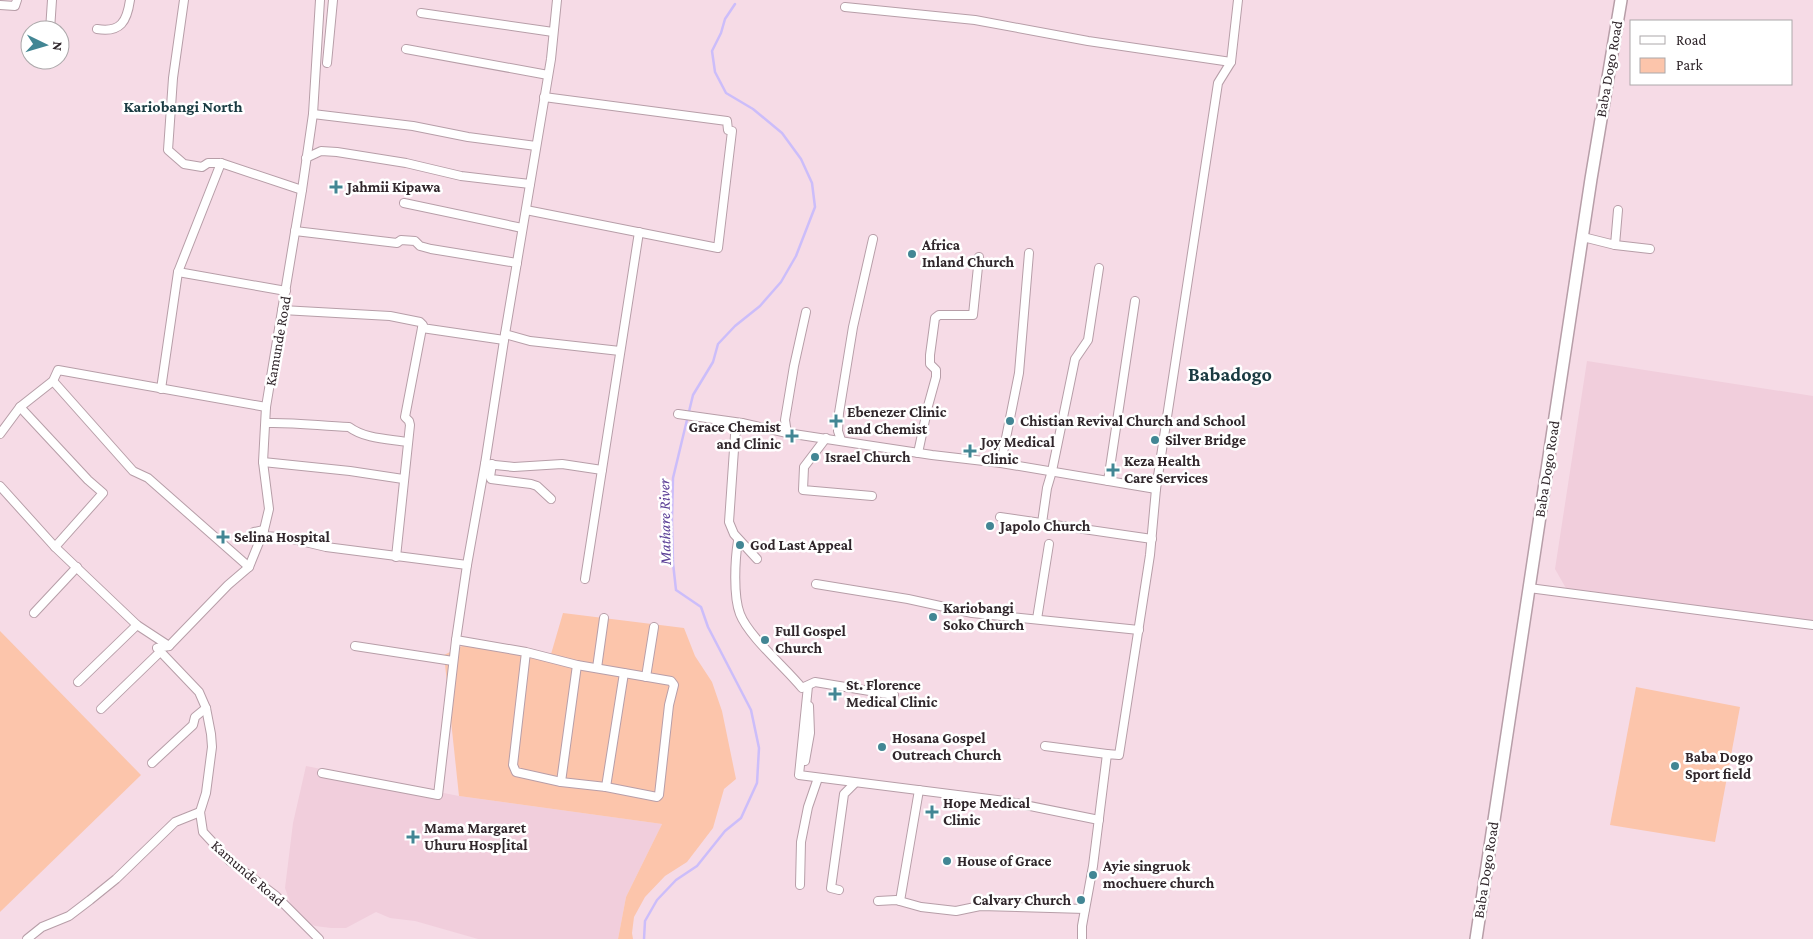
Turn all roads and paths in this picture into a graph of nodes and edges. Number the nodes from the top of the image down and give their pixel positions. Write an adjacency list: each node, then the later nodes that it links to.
1 (17, 0): 10 (street)
2 (52, 0): 13 (street)
3 (130, 0): 14 (street)
4 (184, 0): 24 (street)
5 (320, 0): 21 (street, Kamunde Road)
6 (333, 0): 18 (street)
7 (557, 0): 15 (street)
8 (1238, 0): 17 (street)
9 (1621, 0): 33 (street, Baba Dogo Road)
10 (0, 5)
11 (845, 7): 17 (street)
12 (421, 13): 15 (street)
13 (51, 20)
14 (98, 29)
15 (554, 32): 19 (street)
16 (406, 49): 19 (street)
17 (1230, 62): 70 (street)
18 (327, 63)
19 (548, 75): 20 (street)
20 (544, 98): 22 (street); 32 (street)
21 (312, 114): 22 (street); 23 (street, Kamunde Road)
22 (536, 146): 25 (street)
23 (306, 158): 25 (street); 26 (street, Kamunde Road)
24 (220, 163): 26 (street); 41 (street)
25 (530, 184): 28 (street)
26 (302, 190): 31 (street, Kamunde Road)
27 (404, 203): 30 (street)
28 (526, 210): 30 (street); 32 (street)
29 (1618, 210): 35 (street)
30 (522, 228): 39 (street)
31 (295, 231): 39 (street); 42 (street, Kamunde Road)
32 (639, 232): 48 (street)
33 (1583, 237): 35 (street); 87 (street, Baba Dogo Road)
34 (873, 239): 59 (street)
35 (1615, 245): 36 (street)
36 (1650, 249)
37 (1029, 253): 63 (street)
38 (979, 257): 61 (street)
39 (517, 263): 47 (street)
40 (1099, 268): 66 (street)
41 (178, 272): 42 (street); 50 (street)
42 (286, 291): 44 (street, Kamunde Road)
43 (1136, 302): 68 (street)
44 (282, 310): 46 (street); 52 (street, Kamunde Road)
45 (806, 312): 56 (street)
46 (422, 328): 47 (street); 60 (street)
47 (504, 337): 48 (street); 64 (street)
48 (620, 351): 65 (street)
49 (53, 381): 50 (street); 51 (street); 83 (street)
50 (161, 389): 52 (street)
51 (20, 406): 57 (street); 79 (street)
52 (266, 407): 54 (street, Kamunde Road)
53 (680, 414): 55 (street)
54 (266, 423): 60 (street); 62 (street, Kamunde Road)
55 (742, 423): 56 (street); 81 (street)
56 (787, 433): 58 (street)
57 (0, 434)
58 (826, 438): 59 (street); 71 (street)
59 (840, 440): 61 (street)
60 (407, 442): 67 (street)
61 (918, 453): 63 (street)
62 (262, 462): 67 (street); 75 (street, Kamunde Road)
63 (1000, 463): 66 (street)
64 (489, 464): 65 (street); 72 (street); 82 (street)
65 (602, 470): 85 (street)
66 (1052, 472): 68 (street); 74 (street)
67 (403, 479): 80 (street)
68 (1108, 481): 70 (street)
69 (0, 486): 79 (street)
70 (1156, 489): 76 (street)
71 (872, 496)
72 (551, 499)
73 (1000, 517): 74 (street)
74 (1042, 523): 76 (street)
75 (264, 530): 80 (street); 83 (street, Kamunde Road)
76 (1152, 539): 94 (street)
77 (738, 541): 106 (street)
78 (1049, 544): 90 (street)
79 (54, 547): 84 (street)
80 (396, 557): 82 (street)
81 (757, 559)
82 (467, 565): 95 (street)
83 (249, 566): 96 (street, Kamunde Road)
84 (77, 567): 88 (street); 91 (street)
85 (585, 579)
86 (816, 584): 90 (street)
87 (1529, 588): 92 (street); 130 (street, Baba Dogo Road)
88 (34, 613)
89 (604, 618): 102 (street)
90 (1037, 619): 94 (street)
91 (137, 625): 96 (street); 105 (street)
92 (1813, 625)
93 (654, 627): 104 (street)
94 (1139, 630): 111 (street)
95 (456, 640): 99 (street); 100 (street)
96 (169, 646): 98 (street, Kamunde Road)
97 (355, 646): 100 (street)
98 (160, 652): 108 (street); 109 (street)
99 (526, 652): 101 (street); 116 (street)
100 (453, 661): 114 (street)
101 (577, 665): 102 (street); 116 (street)
102 (597, 668): 103 (street)
103 (624, 673): 104 (street); 118 (street)
104 (646, 676): 118 (street)
105 (78, 682)
106 (805, 687): 107 (street); 112 (street); 115 (street)
107 (894, 695)
108 (206, 708): 113 (street); 120 (street)
109 (101, 709)
110 (1045, 746): 111 (street)
111 (1107, 754): 121 (street)
112 (805, 761)
113 (152, 763)
114 (322, 773)
115 (818, 778): 117 (street); 122 (street)
116 (561, 782): 118 (street)
117 (855, 783): 119 (street); 123 (street)
118 (606, 787)
119 (919, 790): 121 (street); 125 (street)
120 (200, 812): 127 (street); 128 (street, Kamunde Road)
121 (1099, 820): 126 (street)
122 (800, 885)
123 (838, 890)
124 (878, 901): 125 (street)
125 (900, 901): 126 (street)
126 (1084, 909): 129 (street)
127 (27, 939)
128 (319, 939)
129 (1082, 939)
130 (1476, 939)

